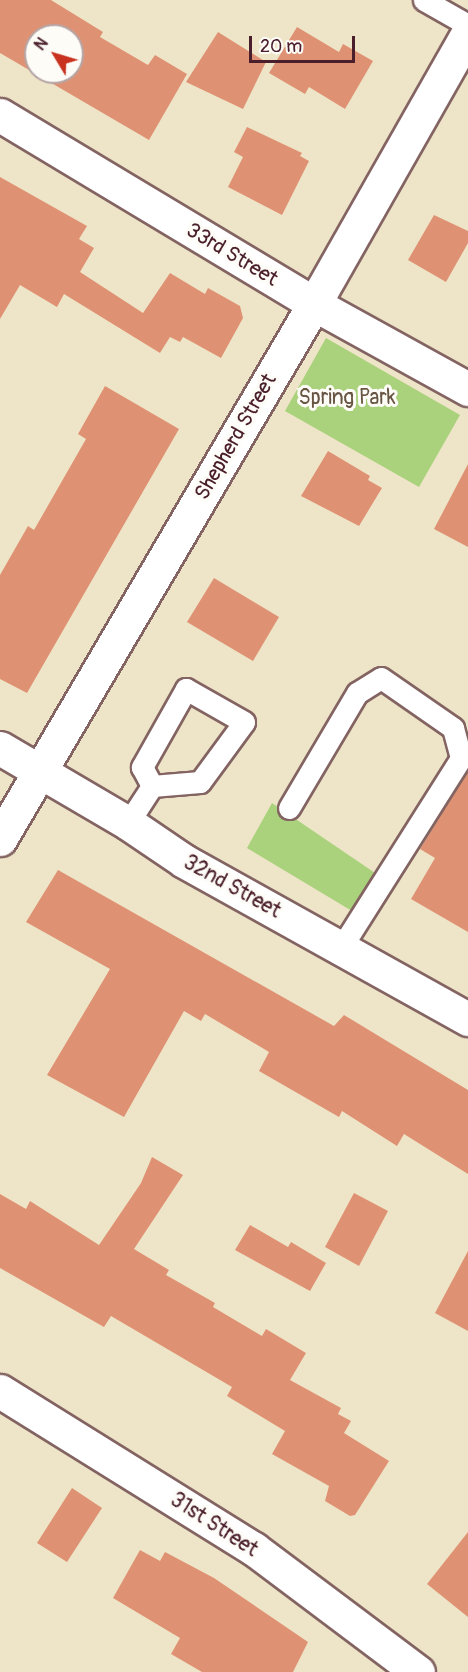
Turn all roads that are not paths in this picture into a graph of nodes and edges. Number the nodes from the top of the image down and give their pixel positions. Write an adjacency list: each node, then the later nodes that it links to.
1 (424, 0): 2 (lane)
2 (468, 25)
3 (468, 33): 5 (street, Shepherd Street)
4 (0, 115): 5 (street, 33rd Street)
5 (315, 304): 6 (street, 33rd Street); 8 (street, Shepherd Street)
6 (468, 389)
7 (0, 748): 8 (street, 32nd Street)
8 (40, 771): 11 (street, 32nd Street); 12 (street, Shepherd Street)
9 (152, 786): 9 (lane); 11 (lane)
10 (289, 808): 13 (lane)
11 (128, 823): 13 (street, 32nd Street)
12 (0, 839)
13 (341, 948): 14 (street, 32nd Street)
14 (468, 1019)
15 (0, 1391): 16 (street, 31st Street)
16 (418, 1672)

